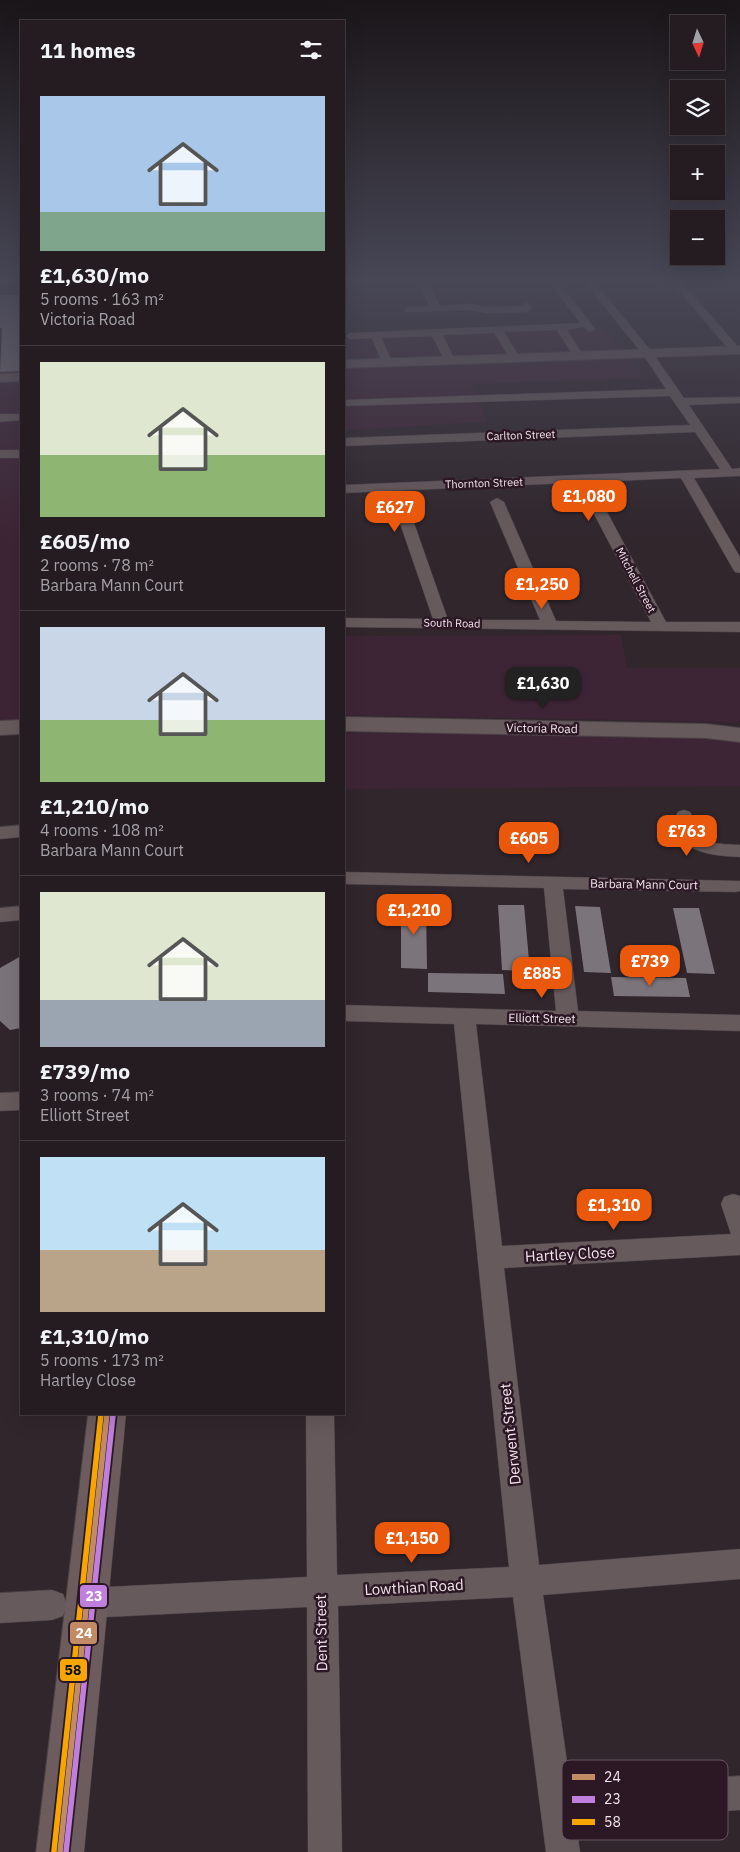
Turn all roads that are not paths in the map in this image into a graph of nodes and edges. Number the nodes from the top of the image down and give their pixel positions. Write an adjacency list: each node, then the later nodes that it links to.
1 (657, 366): 4 (street)
2 (20, 377): 3 (street)
3 (0, 378)
4 (674, 392): 6 (street); 7 (street)
5 (740, 400): 6 (street)
6 (682, 402): 10 (street)
7 (345, 404)
8 (20, 417): 9 (street)
9 (0, 418)
10 (698, 428): 11 (street, Carlton Street); 14 (street)
11 (345, 442)
12 (0, 454): 13 (street)
13 (20, 454)
14 (734, 472): 15 (street, Thornton Street)
15 (685, 474): 16 (street, Thornton Street); 20 (street)
16 (345, 489)
17 (592, 498): 24 (street, Mitchell Street)
18 (497, 502): 23 (street)
19 (401, 506): 21 (street)
20 (740, 569)
21 (442, 622): 22 (street, South Road); 23 (street, South Road)
22 (345, 623)
23 (550, 625): 24 (street, South Road)
24 (661, 626): 25 (street, South Road)
25 (740, 628)
26 (345, 724): 29 (street, Victoria Road)
27 (20, 727): 28 (street)
28 (0, 728)
29 (740, 735)
30 (684, 816): 33 (street)
31 (20, 831): 32 (street)
32 (0, 833)
33 (740, 851)
34 (345, 878): 35 (street, Barbara Mann Court)
35 (553, 882): 36 (street, Barbara Mann Court); 41 (street)
36 (736, 886)
37 (20, 913): 38 (street)
38 (0, 915)
39 (345, 1013): 40 (street, Elliott Street)
40 (464, 1016): 41 (street, Elliott Street); 48 (street, Derwent Street)
41 (568, 1018): 42 (street, Elliott Street)
42 (740, 1023)
43 (20, 1100): 44 (street)
44 (0, 1102)
45 (733, 1204): 46 (street)
46 (740, 1227)
47 (740, 1244): 48 (street, Hartley Close)
48 (490, 1258): 52 (street, Derwent Street)
49 (107, 1415): 54 (main road)
50 (320, 1415): 53 (street, Dent Street)
51 (740, 1564): 52 (street, Lowthian Road)
52 (526, 1581): 53 (street, Lowthian Road); 58 (street, Derwent Street)
53 (320, 1591): 54 (street, Lowthian Road); 57 (street, Dent Street)
54 (70, 1604): 55 (street, Lowthian Road); 56 (main road)
55 (0, 1608)
56 (60, 1852)
57 (325, 1852)
58 (563, 1852)

